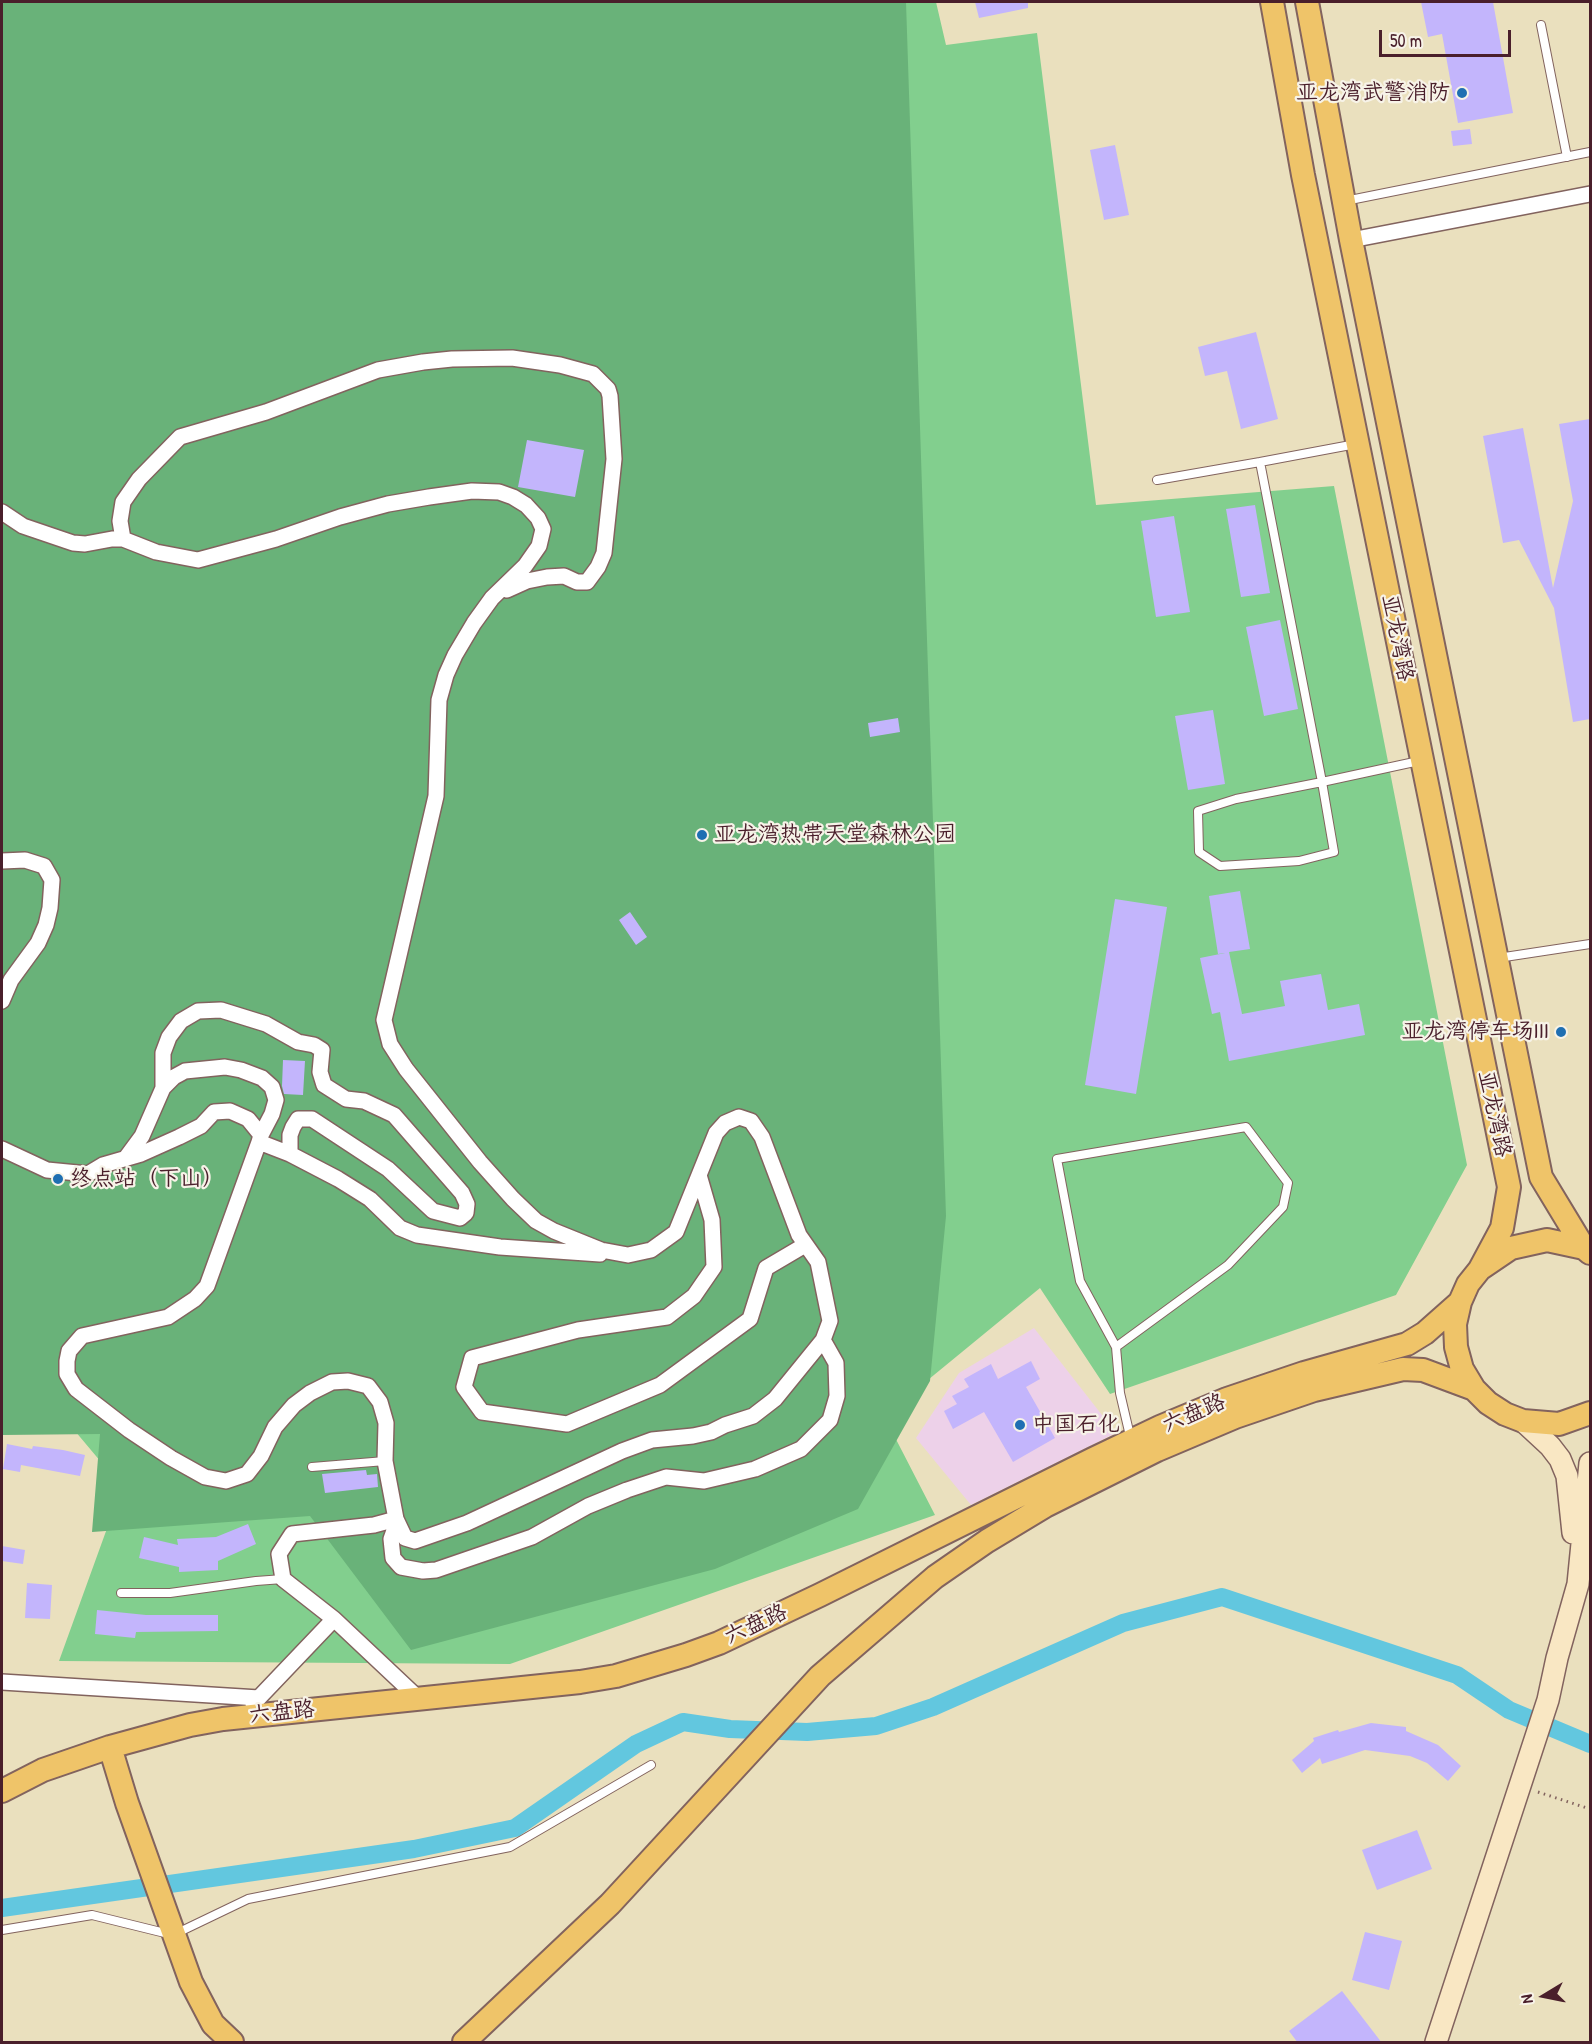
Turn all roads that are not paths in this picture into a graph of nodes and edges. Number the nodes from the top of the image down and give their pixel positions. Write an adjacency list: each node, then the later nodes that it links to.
1 (1272, 2): 9 (main road, 亚龙湾路)
2 (1307, 2): 7 (main road, 亚龙湾路)
3 (1541, 25): 5 (lane)
4 (1590, 152): 5 (lane)
5 (1567, 157): 7 (lane)
6 (1590, 194): 8 (street)
7 (1343, 202): 8 (main road, 亚龙湾路)
8 (1351, 240): 19 (main road, 亚龙湾路)
9 (1357, 443): 10 (lane); 15 (main road, 亚龙湾路)
10 (1260, 462): 11 (lane); 16 (lane)
11 (1157, 480)
12 (2, 513): 13 (street)
13 (123, 539): 14 (street); 14 (street)
14 (492, 598): 29 (street)
15 (1421, 761): 16 (lane); 30 (main road, 亚龙湾路)
16 (1322, 782): 16 (lane)
17 (2, 861): 20 (street)
18 (1590, 944): 19 (lane)
19 (1496, 958): 28 (main road, 亚龙湾路)
20 (2, 1001)
21 (163, 1088): 22 (street); 24 (street); 25 (street)
22 (260, 1138): 24 (street); 25 (street); 38 (street)
23 (2, 1149): 25 (street)
24 (290, 1154): 29 (street)
25 (125, 1159)
26 (699, 1175): 27 (street); 27 (street); 29 (street)
27 (805, 1245): 32 (street)
28 (1587, 1251): 30 (main road)
29 (628, 1255)
30 (1480, 1269): 31 (main road, 亚龙湾路)
31 (1460, 1302): 34 (main road); 37 (main road, 六盘路)
32 (823, 1340): 41 (street); 41 (street)
33 (1116, 1347): 33 (lane); 37 (lane)
34 (1474, 1389): 36 (main road); 56 (main road, 六盘路)
35 (1590, 1413): 36 (main road)
36 (1523, 1421): 43 (street)
37 (1131, 1441): 48 (main road, 六盘路)
38 (385, 1461): 40 (lane); 41 (street)
39 (1590, 1463): 43 (street)
40 (312, 1467)
41 (397, 1520): 42 (street)
42 (283, 1579): 44 (lane); 45 (street)
43 (1578, 1584): 57 (street)
44 (122, 1593)
45 (334, 1619): 47 (street); 48 (street)
46 (2, 1682): 47 (street)
47 (259, 1698): 49 (street)
48 (419, 1699): 49 (main road, 六盘路)
49 (241, 1718): 50 (main road, 六盘路)
50 (110, 1747): 52 (main road, 六盘路); 53 (main road)
51 (651, 1765): 53 (lane)
52 (2, 1791)
53 (171, 1928): 54 (lane); 55 (main road)
54 (2, 1930)
55 (232, 2043)
56 (464, 2043)
57 (1436, 2043)

